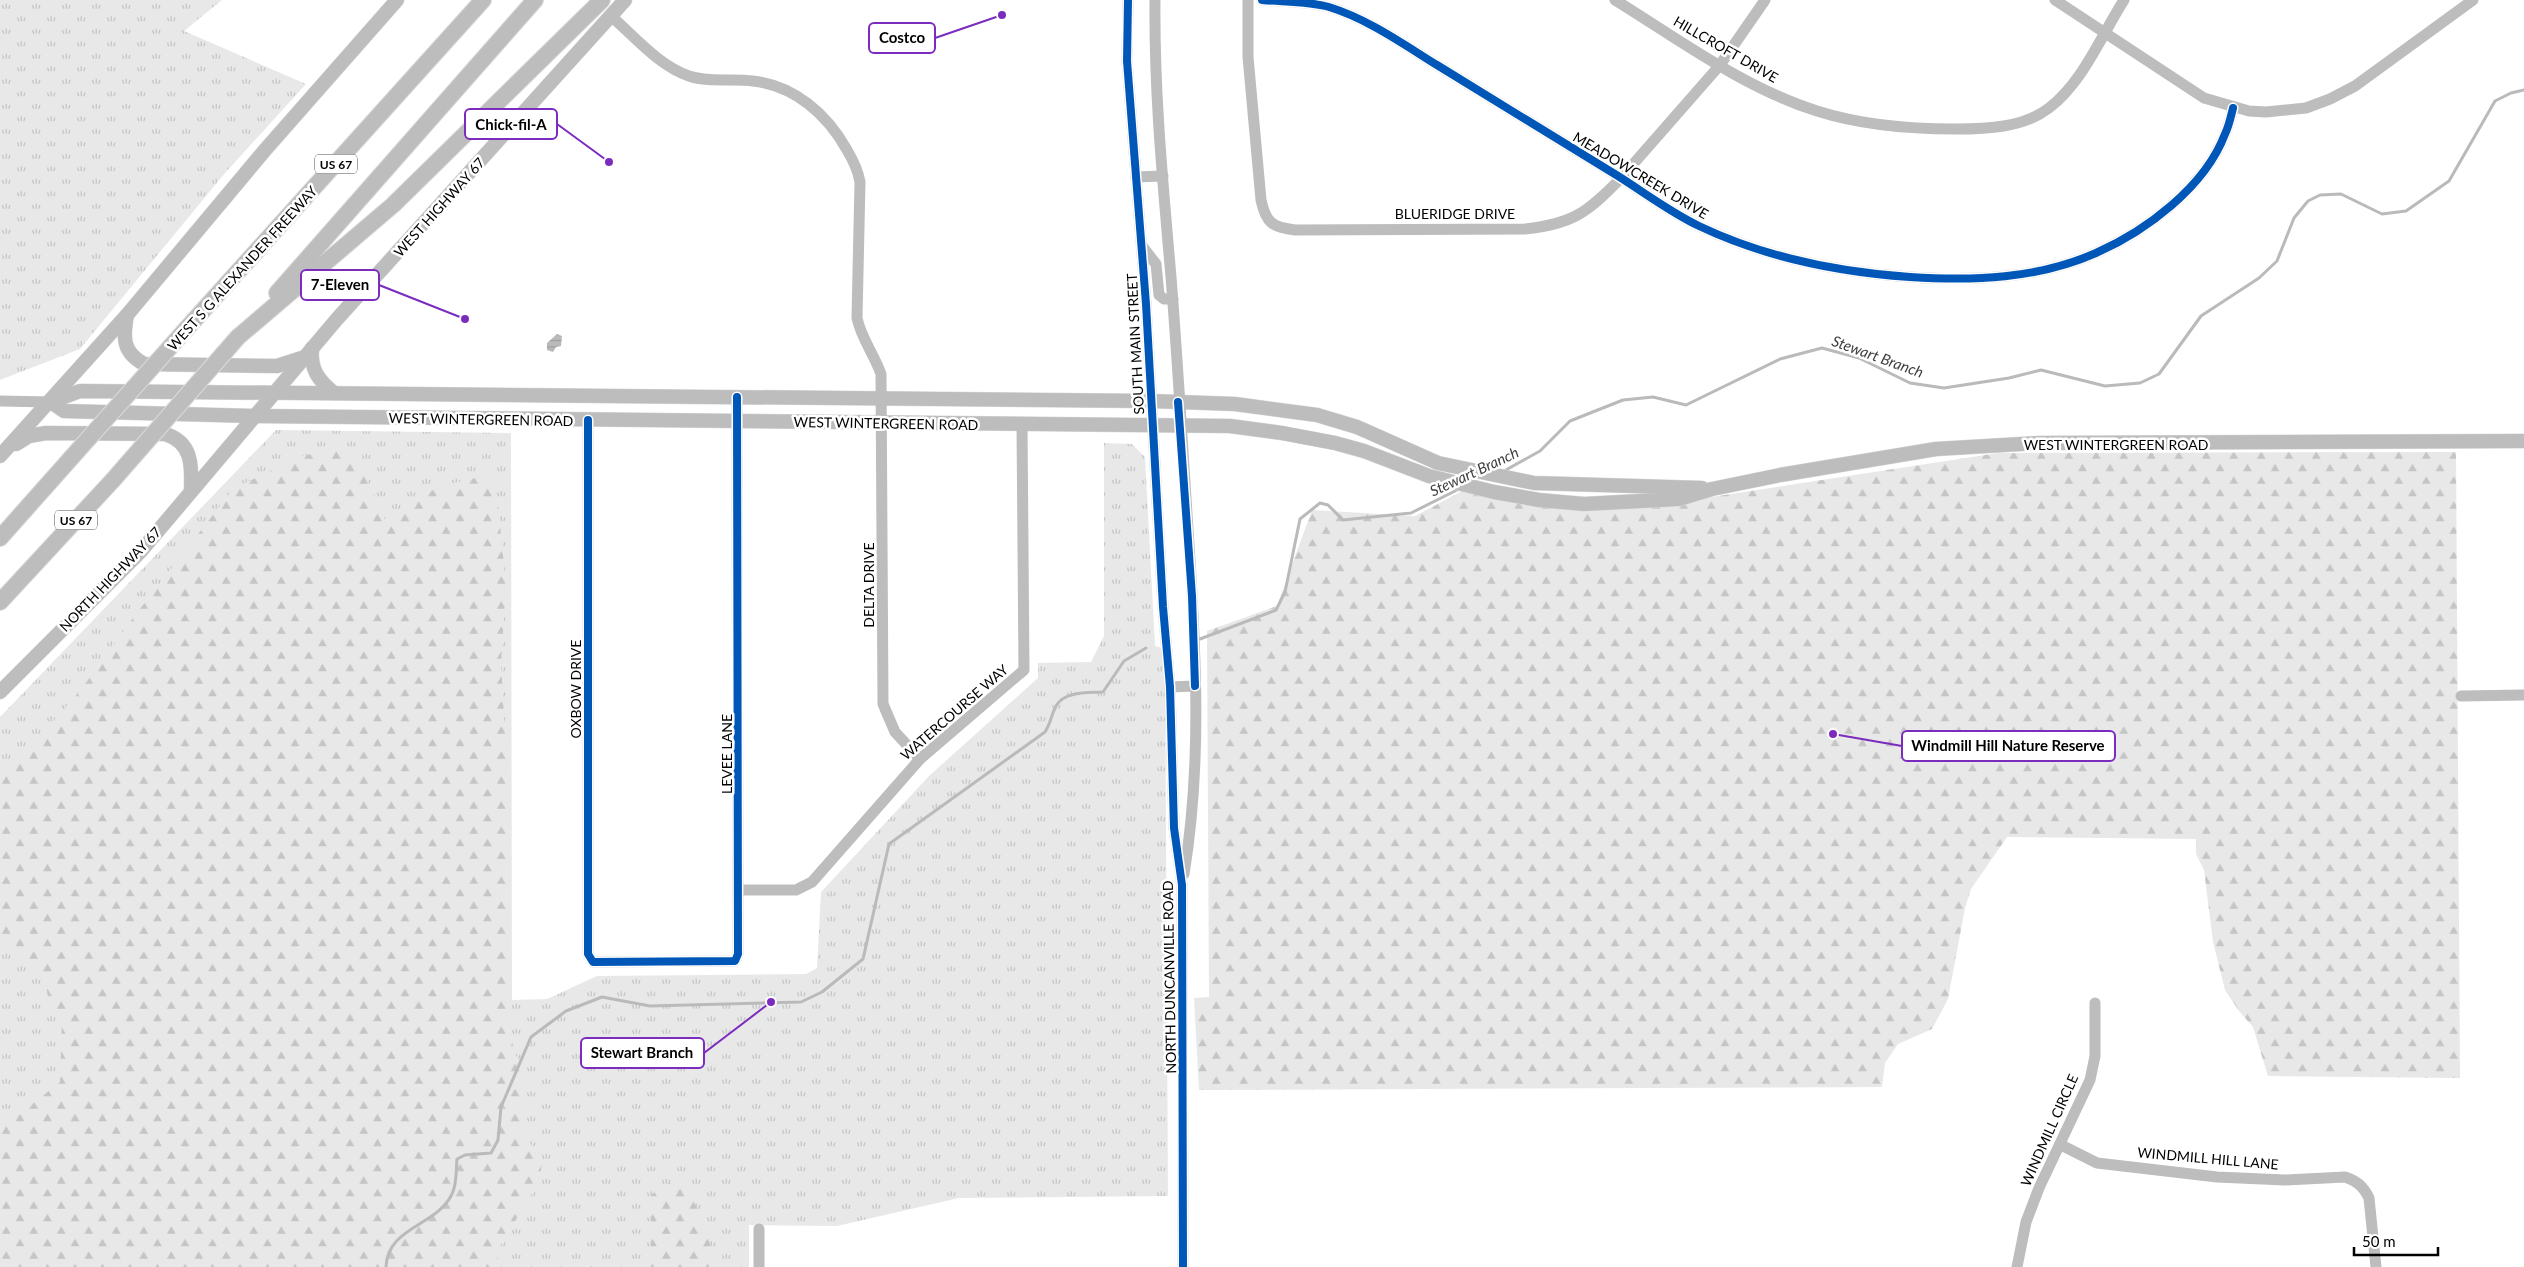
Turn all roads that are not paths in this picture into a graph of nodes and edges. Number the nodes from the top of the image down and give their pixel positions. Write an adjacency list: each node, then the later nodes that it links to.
1 (397, 0): 25 (main road)
2 (483, 0): 47 (highway, WEST S G ALEXANDER FREEWAY / US 67, bridge)
3 (535, 0): 26 (highway, US 67)
4 (602, 0): 26 (highway)
5 (625, 0): 16 (main road, WEST HIGHWAY 67)
6 (1128, 0): 21 (street, SOUTH MAIN STREET)
7 (1155, 0): 20 (street)
8 (1248, 0): 22 (street, BLUERIDGE DRIVE)
9 (1262, 0): 15 (street, MEADOWCREEK DRIVE)
10 (1616, 0): 18 (street, HILLCROFT DRIVE)
11 (1765, 0): 18 (street, BLUERIDGE DRIVE)
12 (2055, 0): 17 (street)
13 (2124, 0): 17 (street, HILLCROFT DRIVE)
14 (2473, 0): 19 (street)
15 (1328, 3): 22 (street, MEADOWCREEK DRIVE)
16 (611, 16): 27 (main road, WEST HIGHWAY 67); 32 (street, DELTA DRIVE)
17 (2104, 31): 18 (street, HILLCROFT DRIVE); 19 (street)
18 (1720, 65): 22 (street, BLUERIDGE DRIVE)
19 (2233, 108): 22 (street, MEADOWCREEK DRIVE)
20 (1163, 176): 21 (street); 24 (street)
21 (1136, 177): 23 (street, SOUTH MAIN STREET)
22 (1621, 178)
23 (1142, 246): 24 (street); 34 (street, SOUTH MAIN STREET)
24 (1173, 299): 36 (street)
25 (127, 315): 27 (main road); 35 (main road)
26 (238, 337): 52 (highway, US 67, bridge)
27 (307, 353): 28 (main road, WEST HIGHWAY 67); 29 (main road)
28 (273, 393): 29 (main road, WEST WINTERGREEN ROAD); 35 (main road, WEST WINTERGREEN ROAD); 37 (main road, WEST HIGHWAY 67)
29 (334, 393): 30 (main road, WEST WINTERGREEN ROAD)
30 (496, 395): 31 (main road, WEST WINTERGREEN ROAD); 38 (main road)
31 (737, 397): 32 (main road, WEST WINTERGREEN ROAD); 40 (street, LEVEE LANE)
32 (882, 399): 34 (main road, WEST WINTERGREEN ROAD); 41 (street, DELTA DRIVE)
33 (0, 401): 35 (street)
34 (1151, 401): 36 (main road, WEST WINTERGREEN ROAD); 43 (street, SOUTH MAIN STREET)
35 (50, 402): 37 (main road, WEST WINTERGREEN ROAD); 46 (main road)
36 (1178, 402): 44 (street); 49 (main road, WEST WINTERGREEN ROAD)
37 (254, 416): 38 (main road, WEST WINTERGREEN ROAD); 48 (main road, NORTH HIGHWAY 67)
38 (496, 419): 39 (main road, WEST WINTERGREEN ROAD)
39 (588, 420): 40 (main road, WEST WINTERGREEN ROAD); 63 (street, OXBOW DRIVE)
40 (738, 422): 41 (main road, WEST WINTERGREEN ROAD); 62 (street, LEVEE LANE)
41 (883, 423): 42 (main road, WEST WINTERGREEN ROAD); 60 (street, DELTA DRIVE)
42 (1022, 425): 43 (main road, WEST WINTERGREEN ROAD); 60 (street, WATERCOURSE WAY)
43 (1152, 426): 44 (main road, WEST WINTERGREEN ROAD); 56 (street, SOUTH MAIN STREET)
44 (1180, 426): 49 (main road, WEST WINTERGREEN ROAD); 55 (street)
45 (2524, 440): 49 (main road, WEST WINTERGREEN ROAD)
46 (3, 453): 48 (main road)
47 (46, 487): 50 (highway); 51 (highway, US 67)
48 (191, 489): 57 (main road, NORTH HIGHWAY 67)
49 (1712, 489)
50 (0, 528)
51 (0, 538)
52 (40, 560): 53 (highway, US 67); 54 (highway)
53 (0, 602)
54 (0, 615)
55 (1195, 686): 56 (street); 61 (street, NORTH DUNCANVILLE ROAD)
56 (1170, 687): 61 (street, NORTH DUNCANVILLE ROAD)
57 (0, 692)
58 (2524, 695): 59 (street)
59 (2461, 696)
60 (920, 759): 62 (street, WATERCOURSE WAY)
61 (1182, 885): 68 (street, NORTH DUNCANVILLE ROAD)
62 (738, 890): 63 (street, LEVEE LANE)
63 (589, 958)
64 (2095, 1003): 65 (street, WINDMILL CIRCLE)
65 (2060, 1145): 69 (street, WINDMILL CIRCLE); 70 (street, WINDMILL HILL LANE)
66 (759, 1229): 67 (street)
67 (759, 1267)
68 (1183, 1267)
69 (2017, 1267)
70 (2376, 1267)

